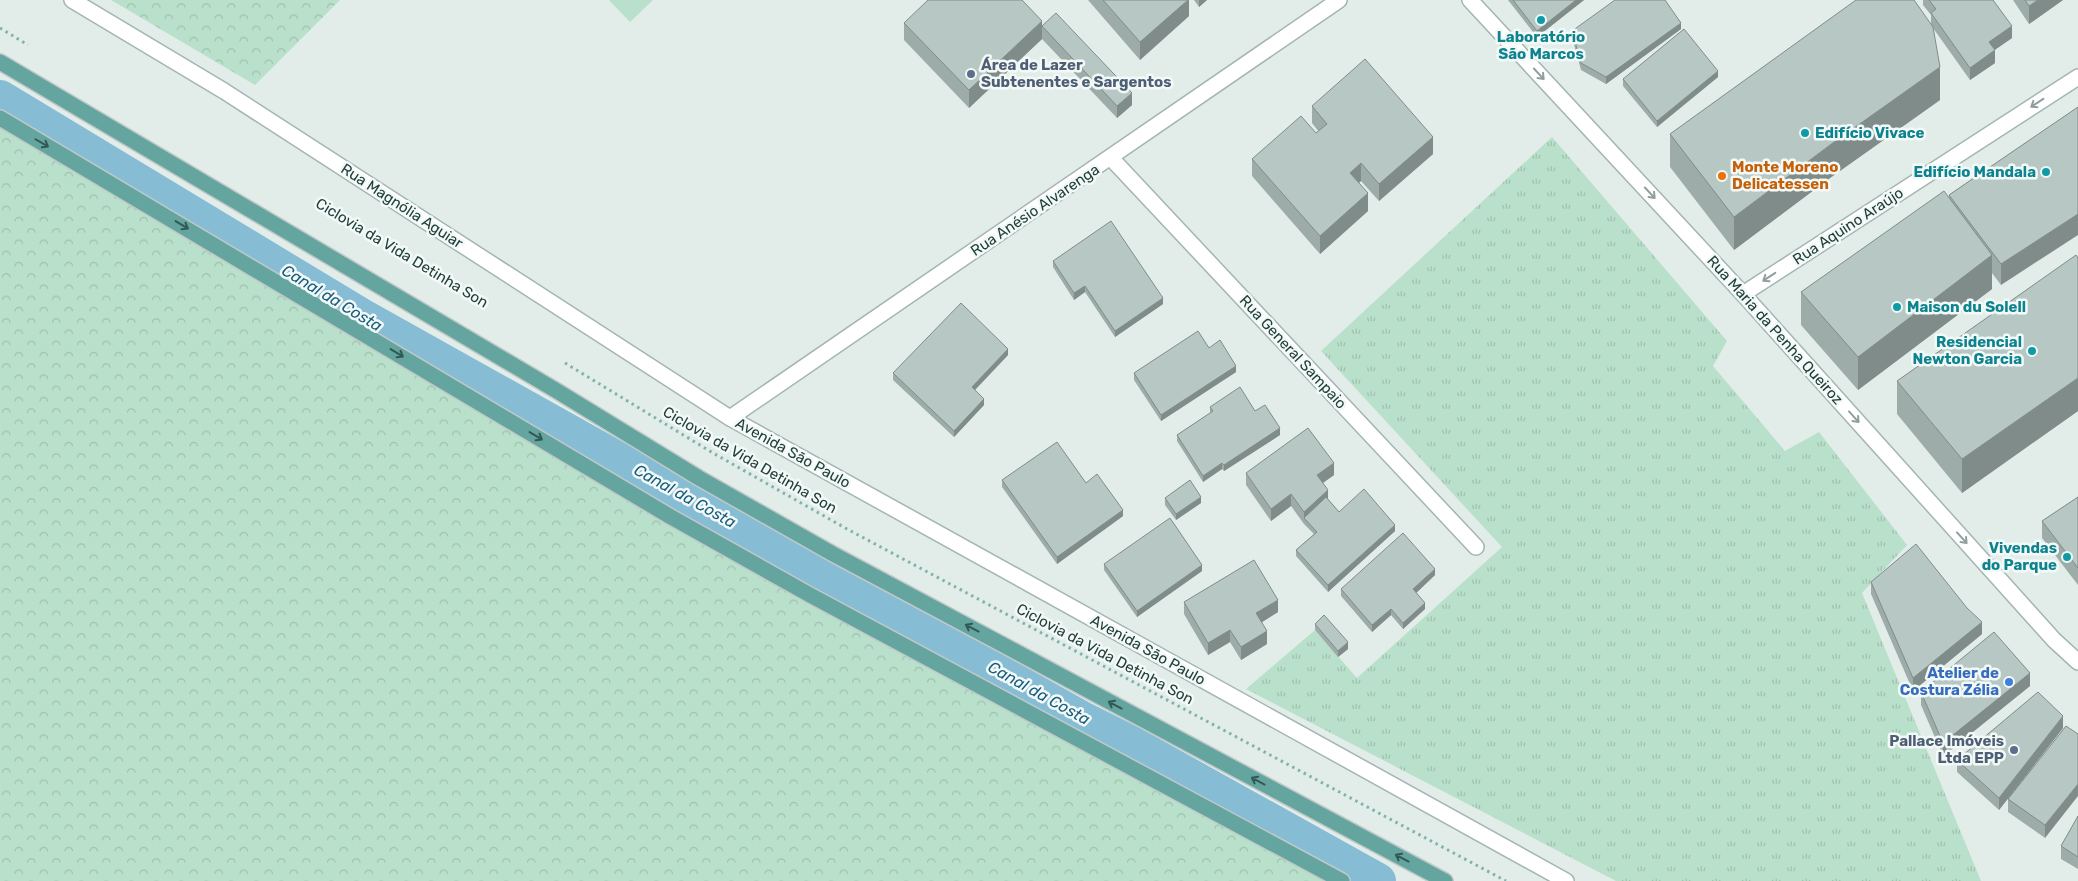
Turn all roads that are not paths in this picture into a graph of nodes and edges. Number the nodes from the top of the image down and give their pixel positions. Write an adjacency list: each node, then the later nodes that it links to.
1 (72, 0): 9 (street, Rua Magnólia Aguiar)
2 (1339, 0): 7 (street, Rua Anésio Alvarenga)
3 (1470, 0): 8 (street, Rua Maria da Penha Queiroz, one-way to 8)
4 (0, 62): 13 (main road, one-way to 4)
5 (2078, 77): 8 (street, Rua Aquino Araújo, one-way to 8)
6 (0, 118): 12 (main road, one-way to 12)
7 (1111, 158): 9 (street, Rua Anésio Alvarenga); 10 (street, Rua General Sampaio)
8 (1743, 294): 11 (street, Rua Maria da Penha Queiroz, one-way to 11)
9 (730, 418): 14 (street, Avenida São Paulo)
10 (1476, 547)
11 (2078, 662)
12 (1342, 881)
13 (1445, 881)
14 (1566, 881)

